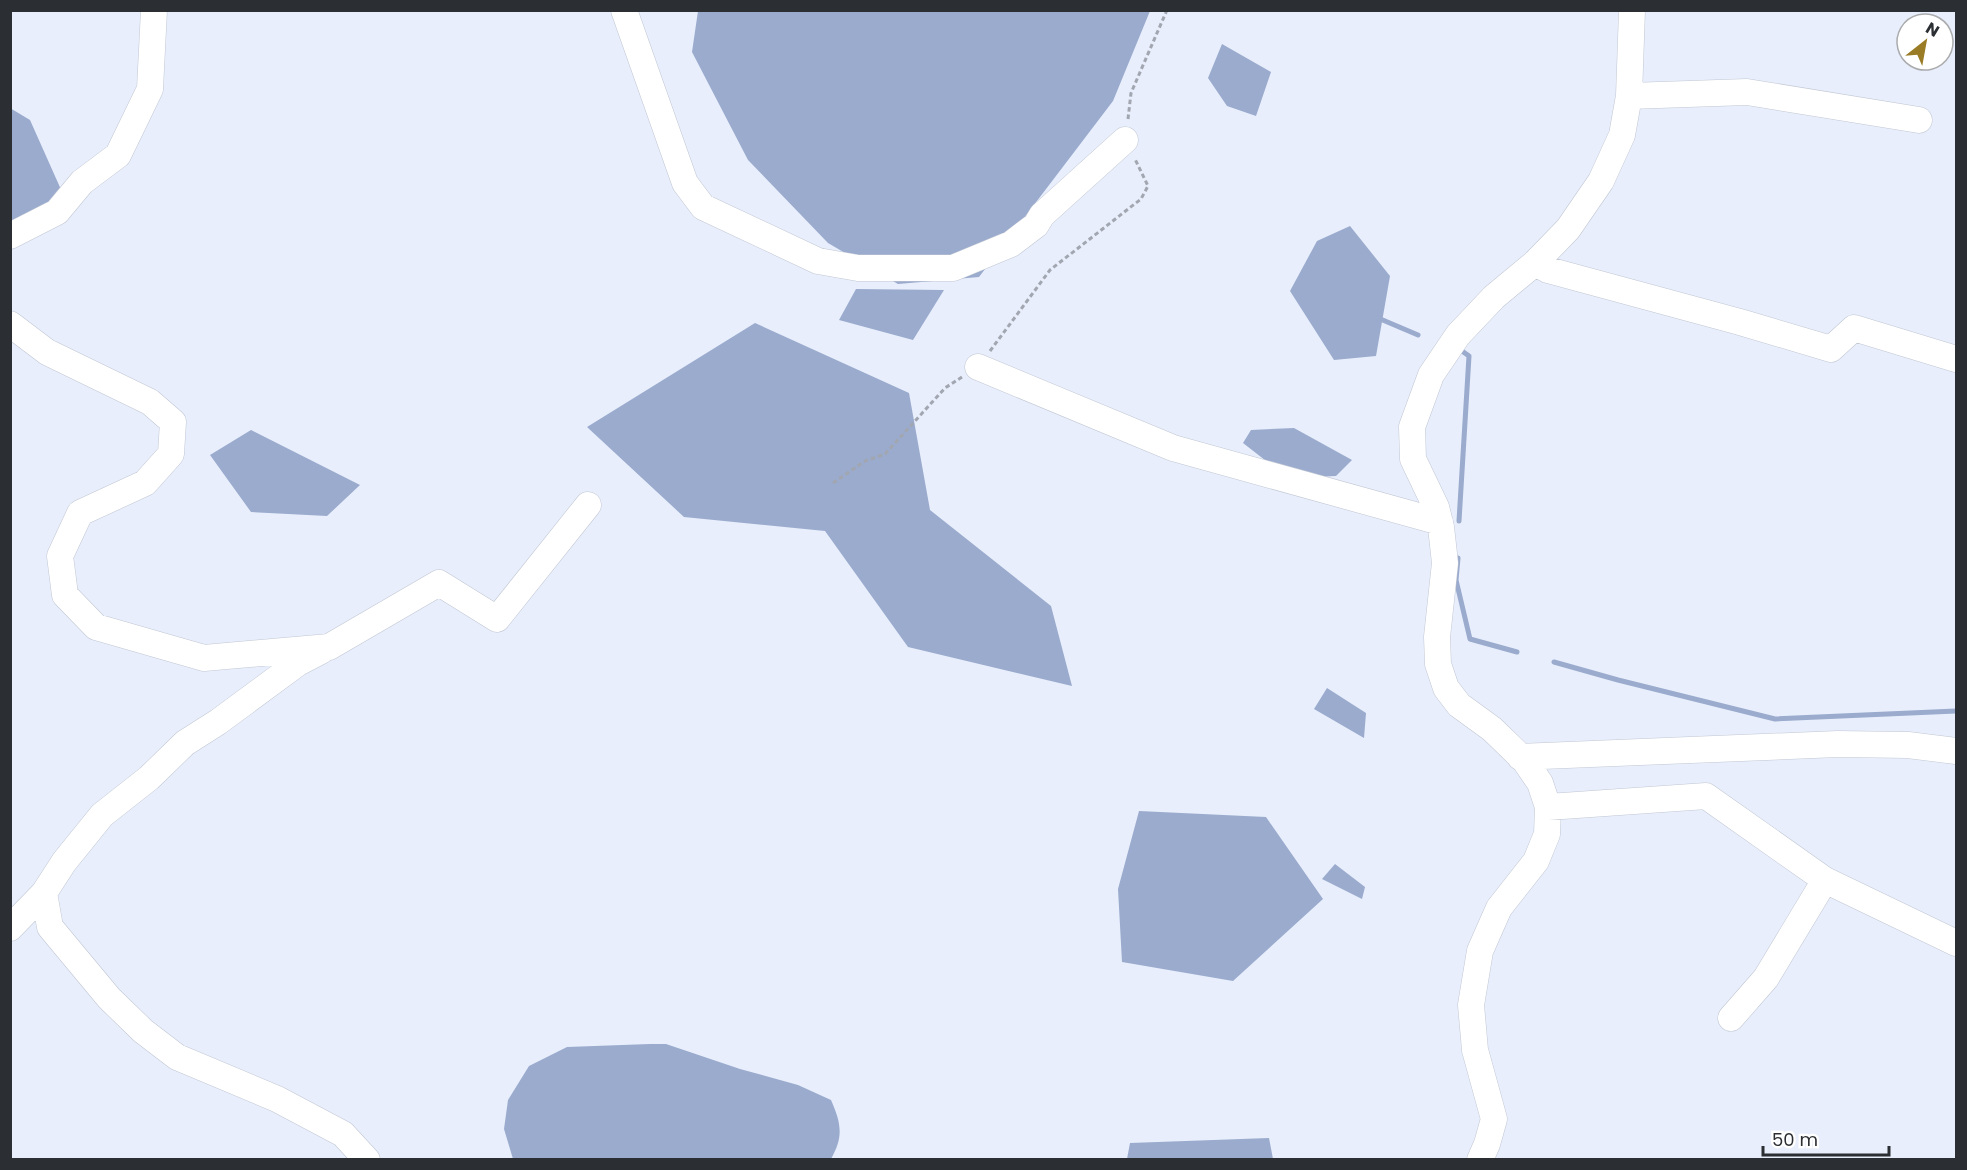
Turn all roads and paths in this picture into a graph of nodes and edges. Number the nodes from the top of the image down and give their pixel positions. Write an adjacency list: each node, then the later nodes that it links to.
1 (154, 10): 8 (street)
2 (624, 10): 7 (street)
3 (1167, 10): 7 (path)
4 (1632, 10): 5 (street)
5 (1629, 96): 6 (street); 9 (street)
6 (1919, 120)
7 (1125, 140): 12 (path)
8 (10, 236)
9 (1535, 263): 11 (street); 15 (street)
10 (10, 324): 16 (street)
11 (1956, 359)
12 (978, 367): 13 (path); 15 (street)
13 (833, 483)
14 (588, 505): 16 (street)
15 (1440, 522): 18 (street)
16 (328, 647): 21 (street)
17 (1956, 751): 18 (street)
18 (1520, 757): 19 (street)
19 (1548, 807): 20 (street); 26 (street)
20 (1825, 880): 23 (street); 24 (street)
21 (44, 893): 22 (street); 25 (street)
22 (10, 928)
23 (1956, 943)
24 (1731, 1018)
25 (367, 1160)
26 (1480, 1160)

